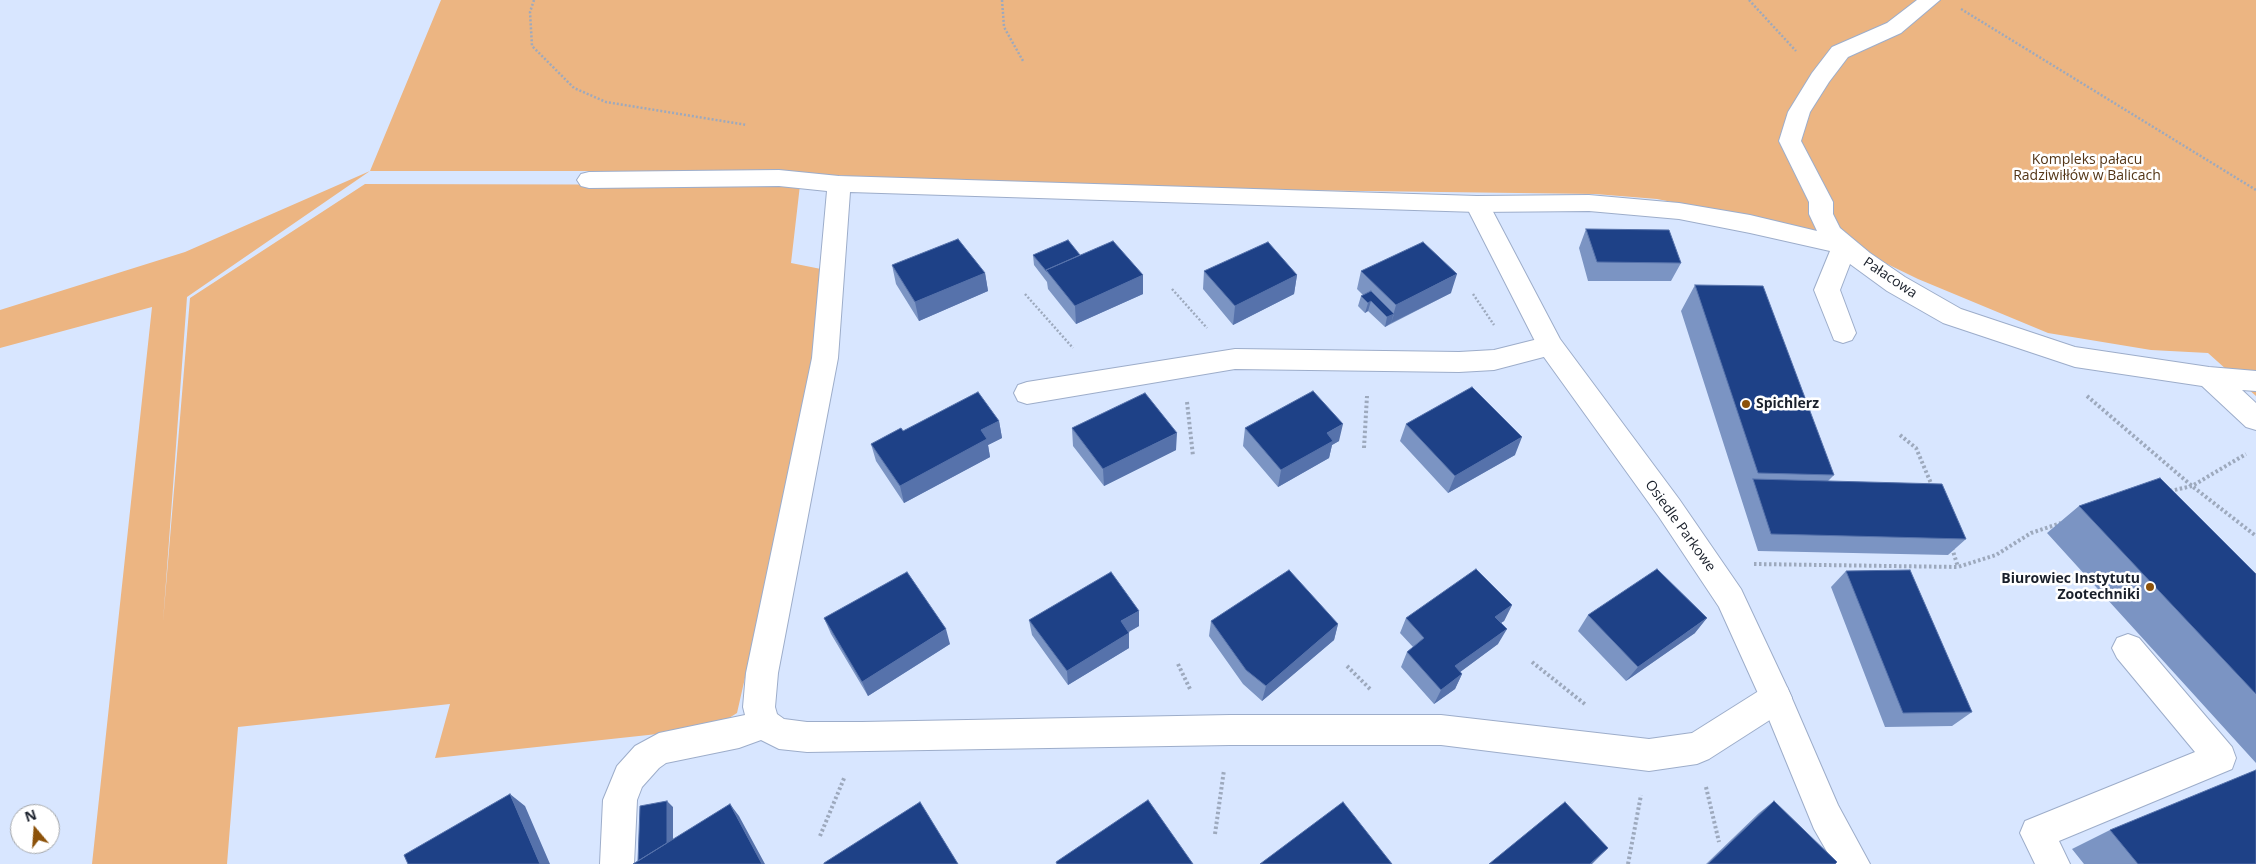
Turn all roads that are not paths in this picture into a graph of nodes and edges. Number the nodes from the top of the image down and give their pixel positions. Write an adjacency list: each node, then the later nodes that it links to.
1 (1930, 0): 5 (street, Pałacowa)
2 (589, 180): 3 (street)
3 (839, 184): 4 (street); 14 (street)
4 (1477, 204): 5 (street); 7 (street, Osiedle Parkowe)
5 (1845, 246): 6 (street); 8 (street, Pałacowa)
6 (1843, 333)
7 (1550, 346): 10 (street); 13 (street, Osiedle Parkowe)
8 (2209, 377): 9 (street, Pałacowa); 11 (street)
9 (2256, 381)
10 (1027, 393)
11 (2256, 419)
12 (2128, 648): 17 (street)
13 (1776, 698): 14 (street); 16 (street, Osiedle Parkowe)
14 (764, 724): 15 (street)
15 (617, 864)
16 (1853, 864)
17 (2053, 864)

